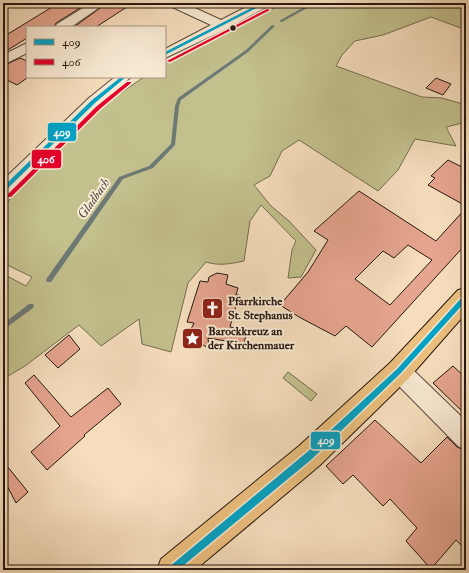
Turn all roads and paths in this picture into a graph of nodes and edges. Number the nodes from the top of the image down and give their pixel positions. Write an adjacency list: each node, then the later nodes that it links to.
1 (100, 3): 4 (street)
2 (174, 3): 5 (street)
3 (264, 3): 5 (street)
4 (64, 26)
5 (221, 26): 7 (street)
6 (26, 49): 8 (street)
7 (166, 54)
8 (3, 61)
9 (123, 78): 10 (street)
10 (3, 190)
11 (466, 297): 12 (main road)
12 (399, 371): 13 (street); 14 (main road)
13 (466, 438)
14 (172, 570)

